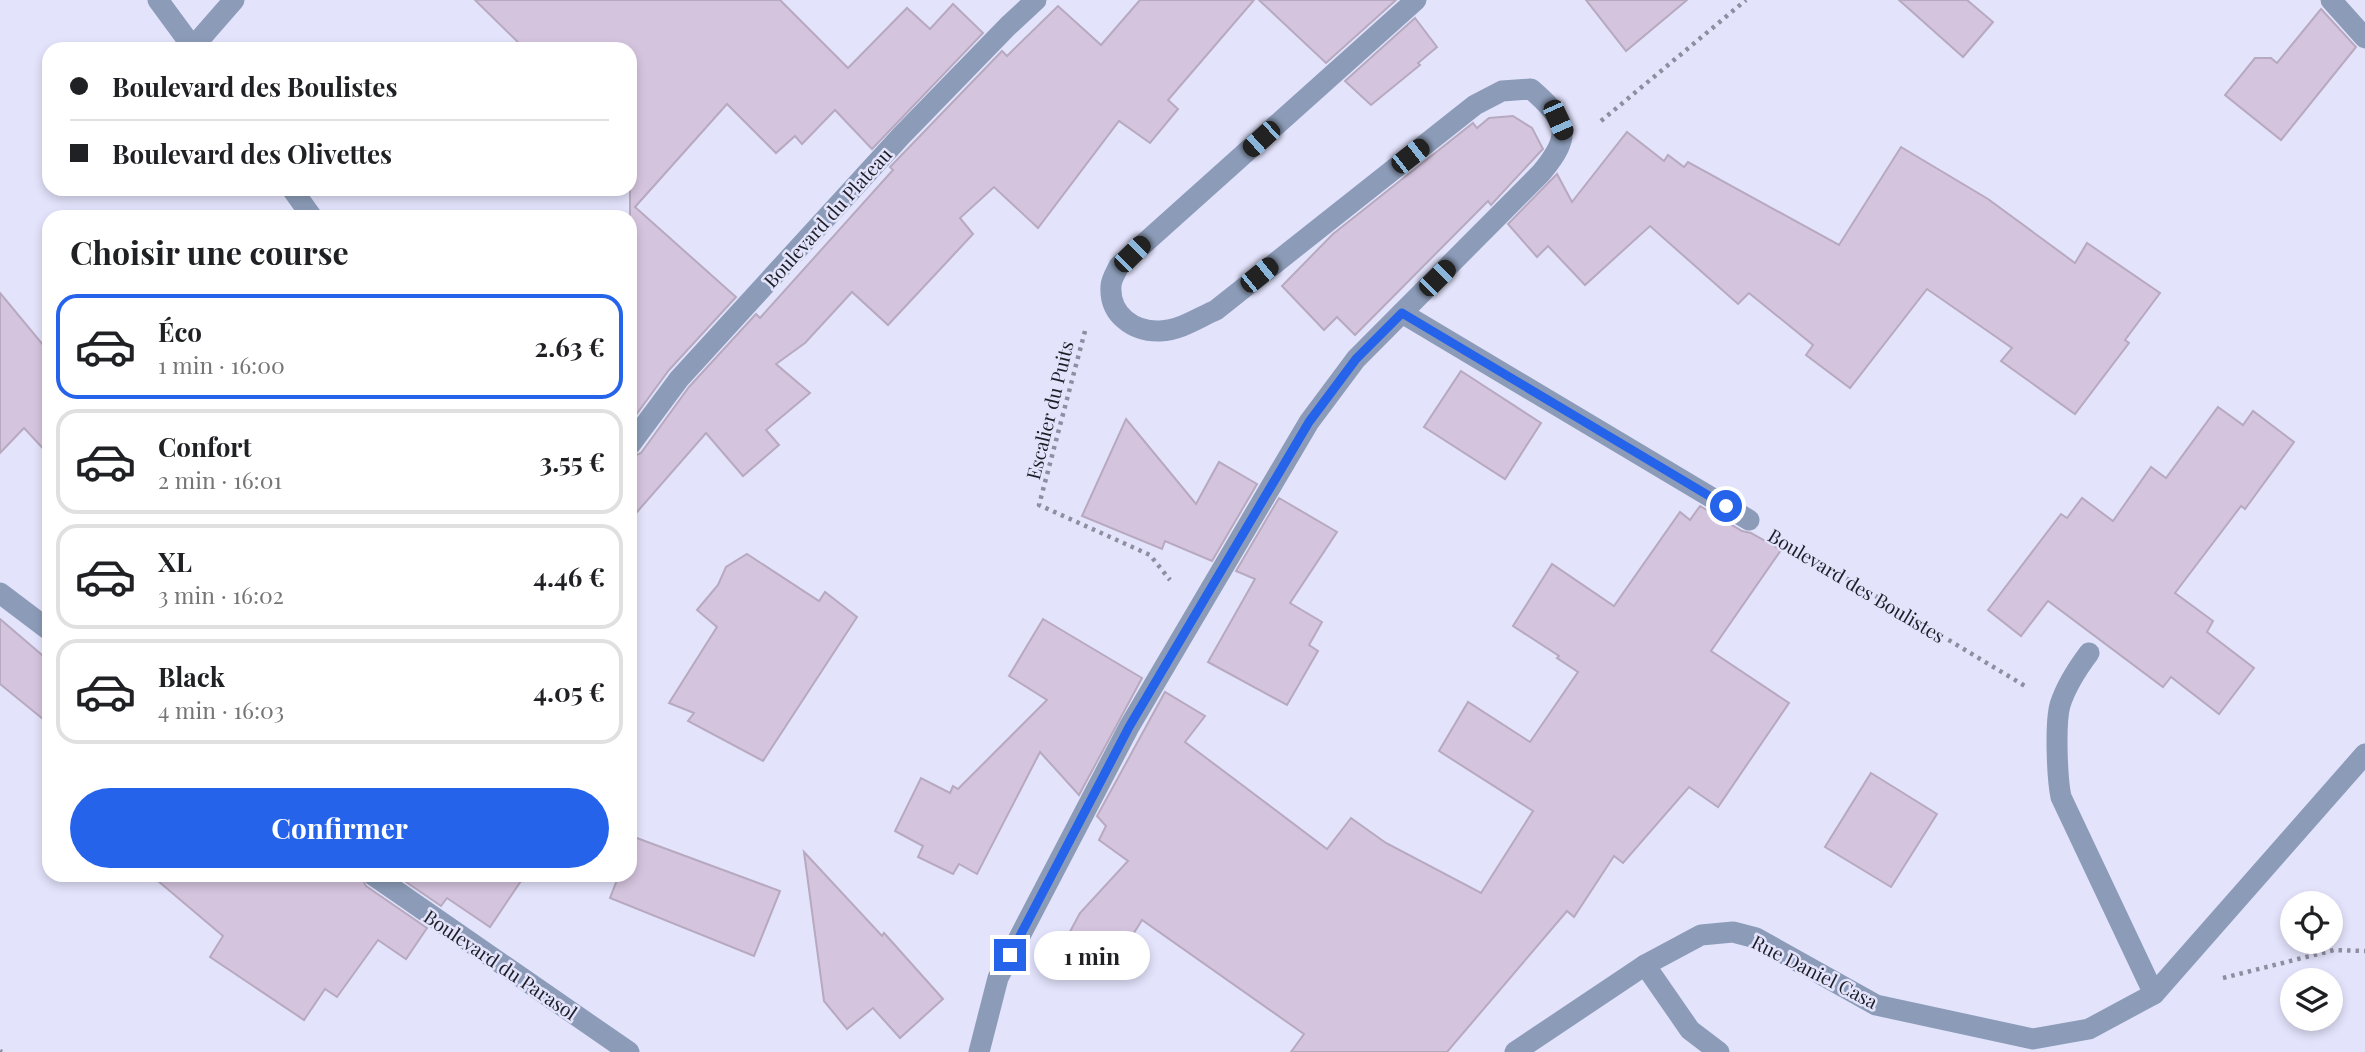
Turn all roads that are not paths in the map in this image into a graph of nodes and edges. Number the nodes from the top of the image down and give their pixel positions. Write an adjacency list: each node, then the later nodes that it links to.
1 (158, 0): 7 (street)
2 (234, 0): 8 (street)
3 (1036, 0): 10 (street, Boulevard du Plateau)
4 (1416, 0): 9 (street)
5 (2332, 0): 6 (street)
6 (2365, 38)
7 (190, 42)
8 (199, 42)
9 (1402, 313): 11 (street, Boulevard des Boulistes); 20 (street)
10 (637, 436)
11 (1749, 520)
12 (0, 593): 13 (street)
13 (42, 625)
14 (2090, 653): 18 (street)
15 (2365, 754): 18 (street, Rue Daniel Casa)
16 (383, 882): 19 (street, Boulevard du Parasol)
17 (1645, 965): 18 (street, Rue Daniel Casa); 21 (street, Rue Daniel Casa); 22 (street)
18 (2154, 994)
19 (629, 1052)
20 (979, 1052)
21 (1515, 1052)
22 (1719, 1052)

